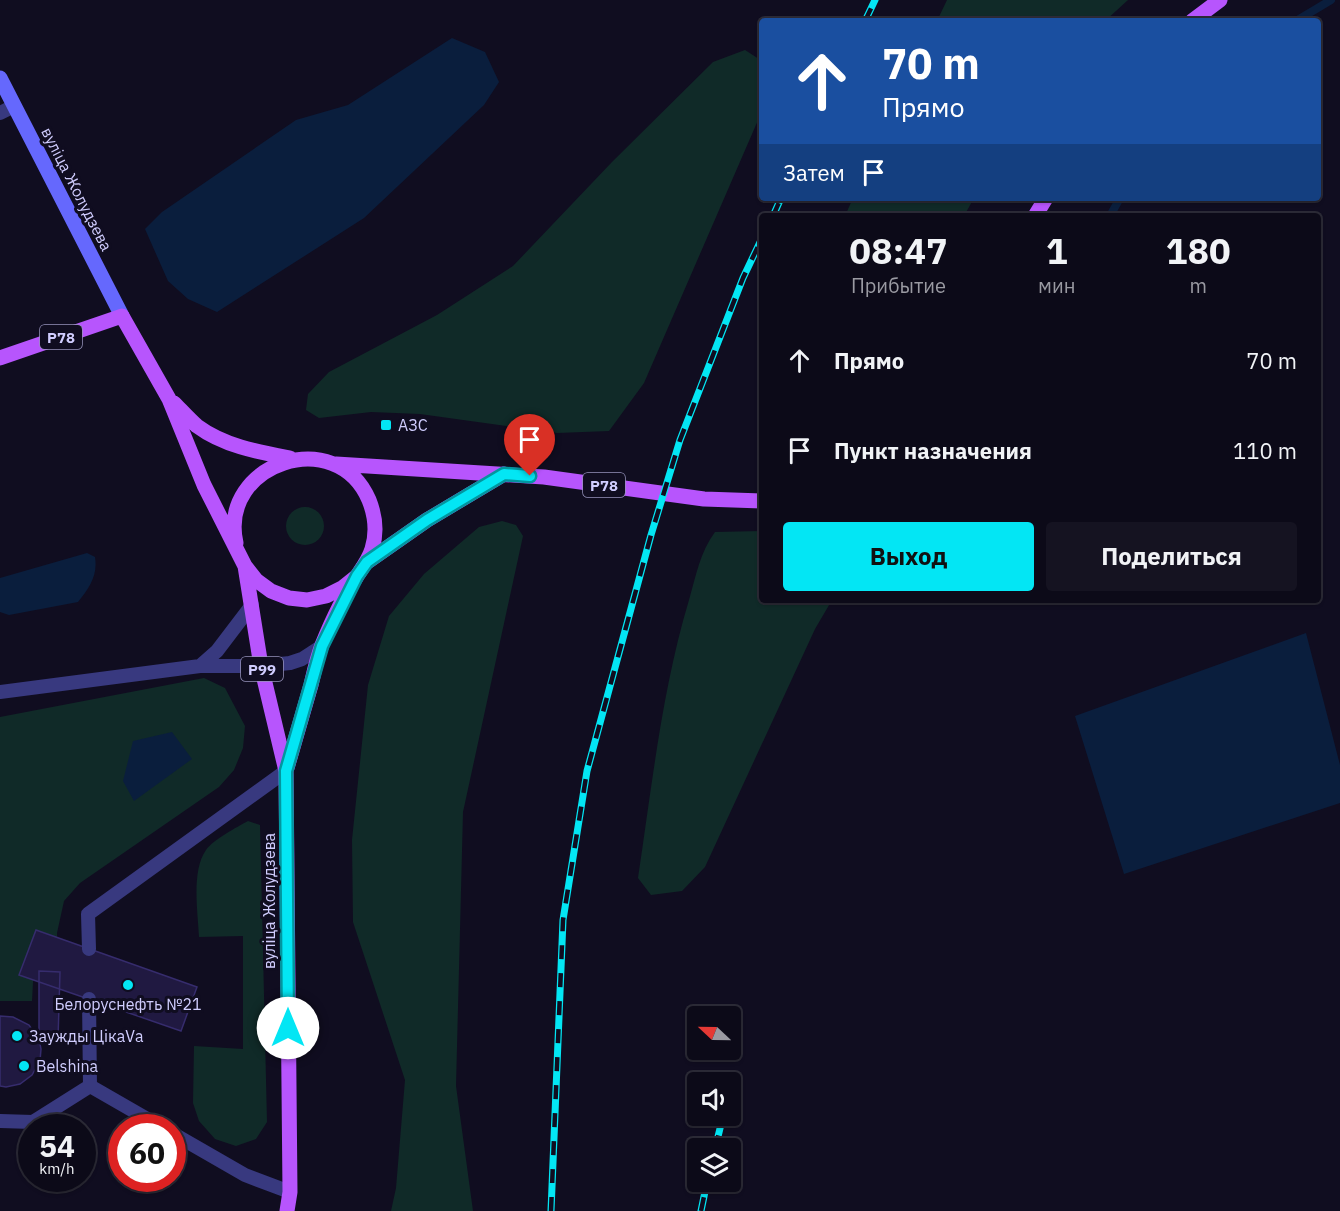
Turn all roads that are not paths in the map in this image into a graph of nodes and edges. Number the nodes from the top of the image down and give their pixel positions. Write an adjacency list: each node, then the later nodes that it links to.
1 (1220, 0): 2 (main road)
2 (1196, 18)
3 (0, 78): 4 (main road, вуліца Жолудзева)
4 (7, 110): 5 (main road, вуліца Жолудзева)
5 (122, 316): 6 (main road, Р78); 7 (main road, Р78)
6 (0, 358)
7 (169, 399): 8 (main road, Р78); 12 (main road, Р78)
8 (294, 459): 9 (main road, Р78); 12 (main road, Р78)
9 (333, 464): 10 (main road, Р78); 13 (main road, Р78)
10 (504, 474): 11 (main road, Р78); 13 (main road, Р78)
11 (759, 501)
12 (241, 559): 14 (main road, Р78); 15 (main road, Р99)
13 (367, 562): 14 (main road, Р78)
14 (357, 576): 16 (main road, Р99)
15 (252, 605): 17 (lane); 18 (main road, Р99)
16 (322, 646): 18 (lane); 20 (main road, Р99)
17 (200, 666): 18 (lane); 19 (lane)
18 (261, 666): 20 (main road, Р99)
19 (0, 692)
20 (286, 771): 21 (lane); 27 (main road, вуліца Жолудзева / Р99)
21 (89, 949)
22 (89, 999): 23 (lane)
23 (90, 1086): 24 (lane); 25 (lane)
24 (139, 1114)
25 (0, 1121)
26 (186, 1141): 27 (lane)
27 (290, 1192): 28 (main road, вуліца Жолудзева / Р99)
28 (287, 1211)

